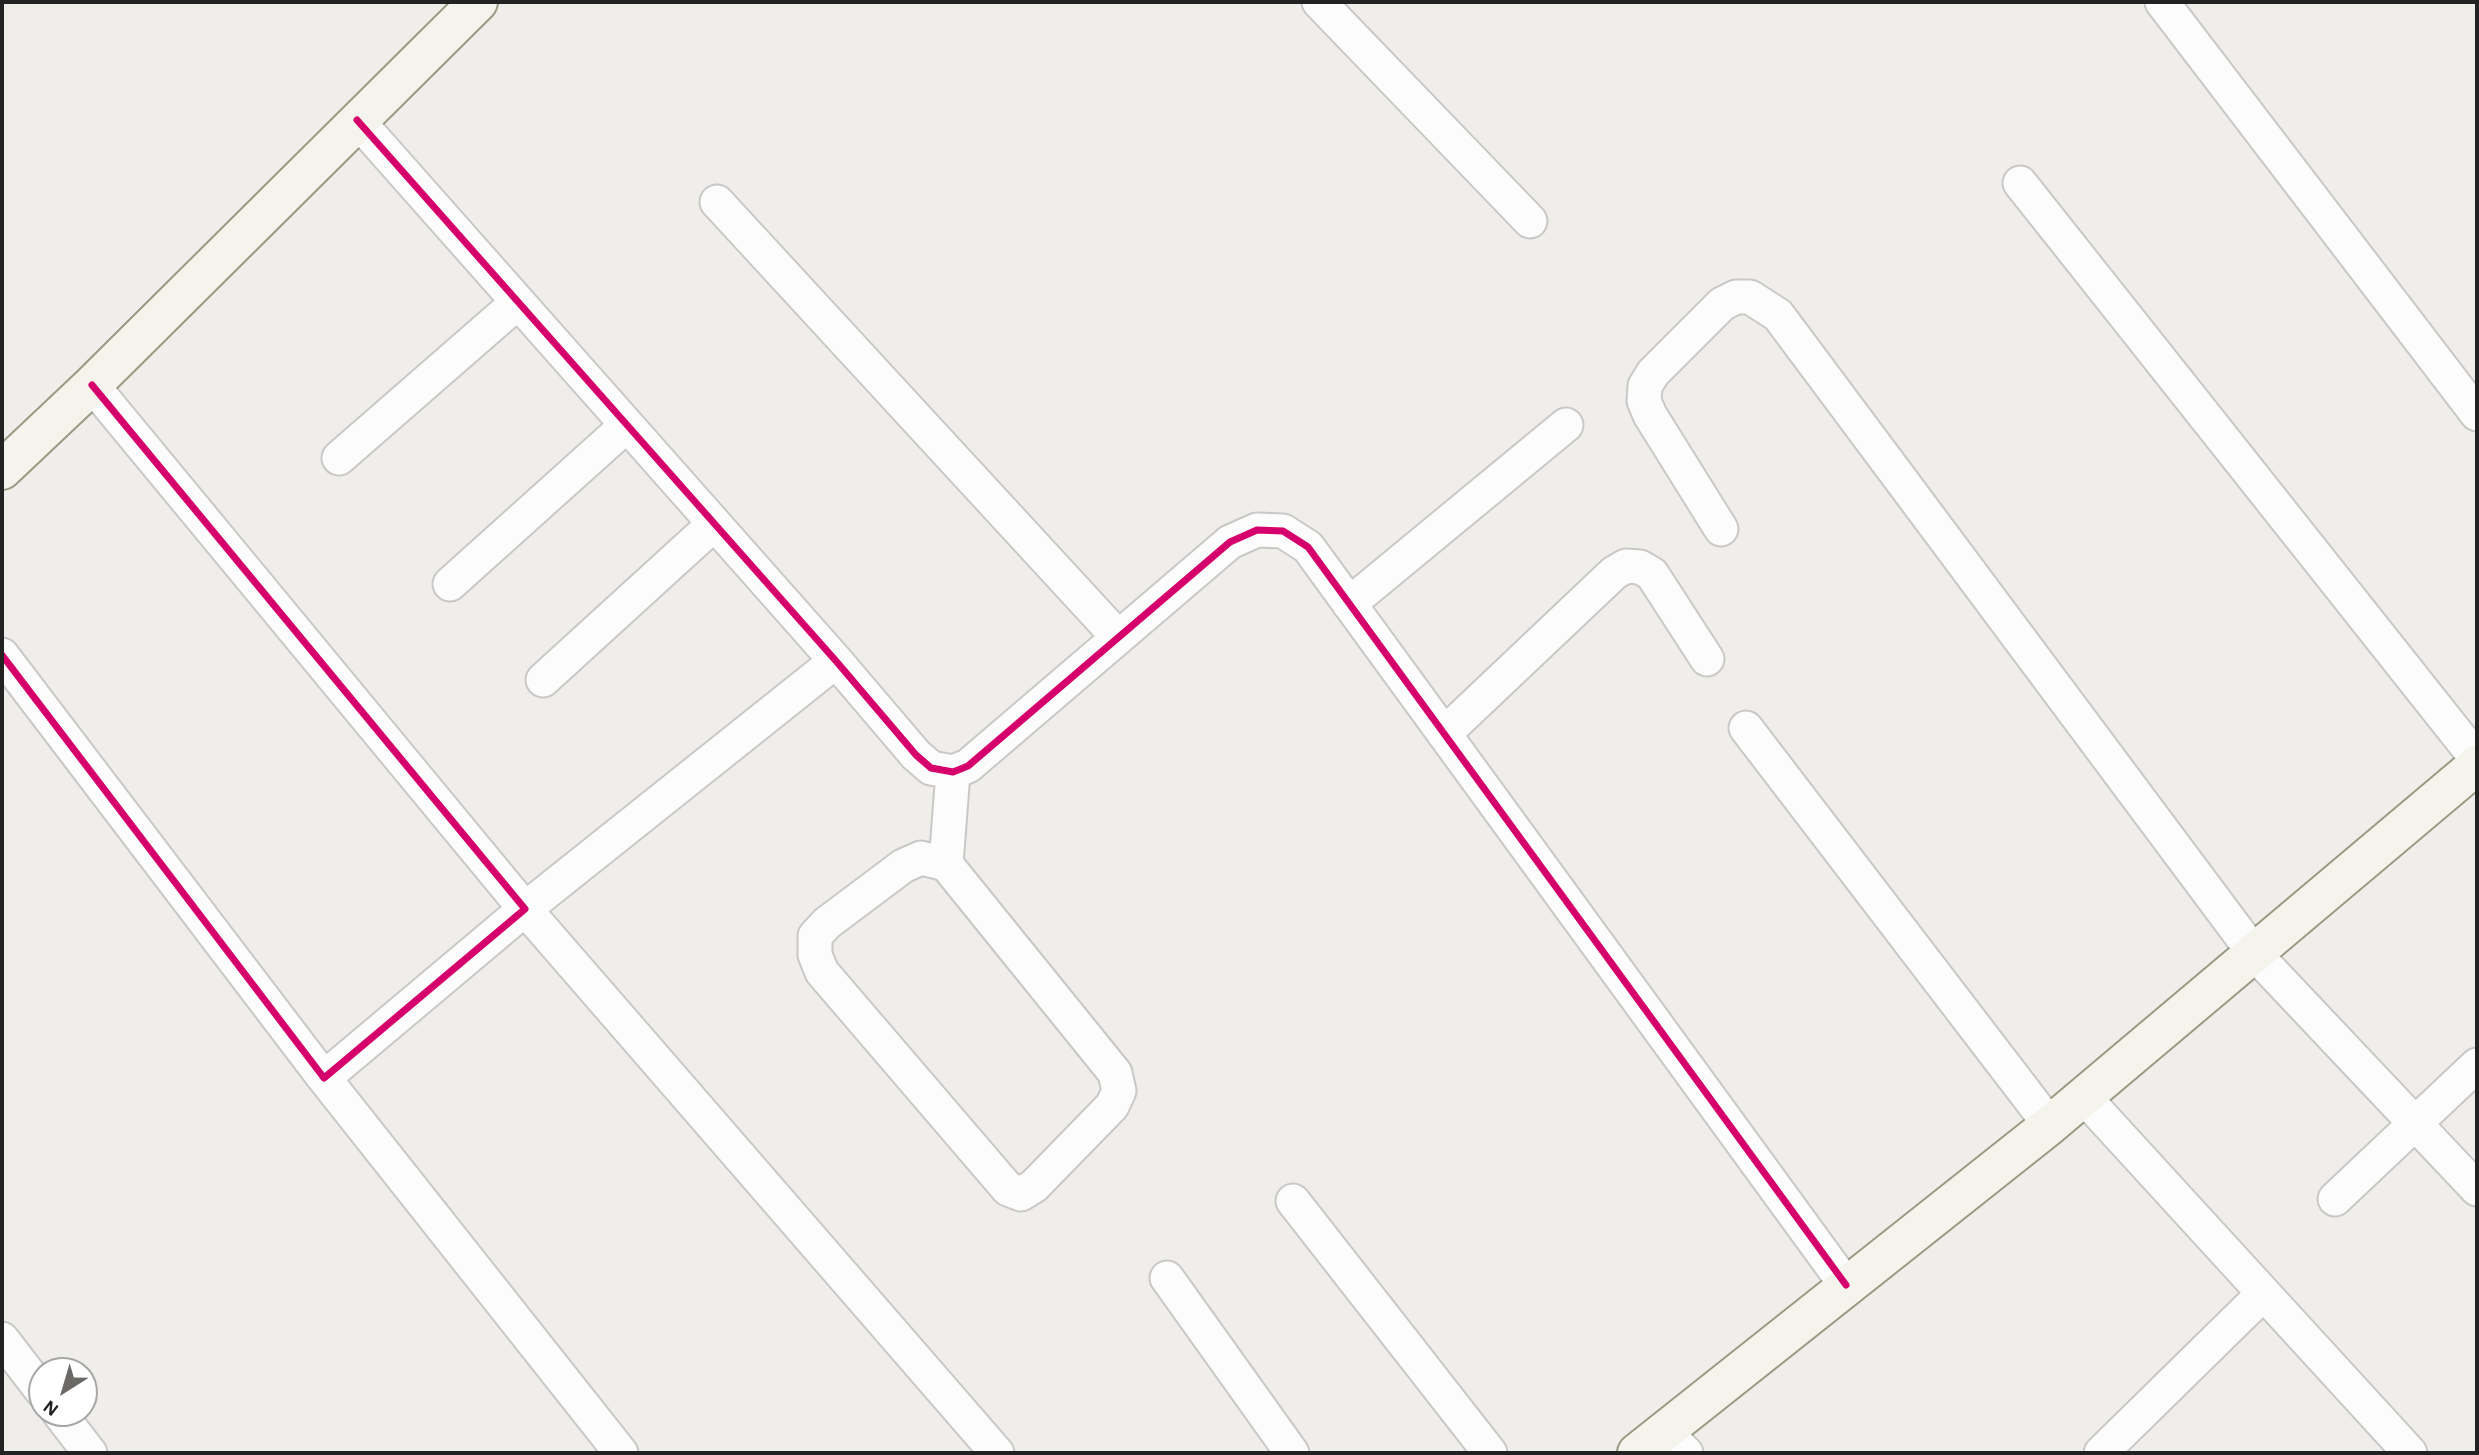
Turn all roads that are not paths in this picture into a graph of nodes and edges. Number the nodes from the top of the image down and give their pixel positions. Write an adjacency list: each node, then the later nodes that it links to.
1 (478, 2): 4 (street)
2 (1319, 2): 7 (street)
3 (2162, 2): 10 (street)
4 (357, 121): 8 (street); 9 (street)
5 (2020, 183): 26 (street)
6 (718, 201): 19 (street)
7 (1530, 221)
8 (518, 302): 11 (street); 13 (street)
9 (92, 384): 14 (street); 30 (street)
10 (2477, 414)
11 (627, 425): 15 (street); 17 (street)
12 (1566, 425): 18 (street)
13 (339, 458)
14 (5, 461)
15 (714, 524): 22 (street); 23 (street)
16 (1721, 529): 31 (street)
17 (450, 584)
18 (1349, 604): 19 (street); 25 (street)
19 (1118, 637): 28 (street)
20 (2, 655): 33 (street)
21 (1707, 659): 25 (street)
22 (836, 661): 28 (street); 30 (street)
23 (543, 680)
24 (1746, 728): 36 (street)
25 (1444, 734): 41 (street)
26 (2477, 759)
27 (2477, 765): 31 (street)
28 (953, 772): 29 (street)
29 (946, 864): 29 (street)
30 (525, 909): 33 (street); 49 (street)
31 (2254, 953): 34 (street); 35 (street)
32 (2477, 1065): 35 (street)
33 (324, 1078): 48 (street)
34 (2084, 1097): 36 (street); 42 (street)
35 (2416, 1123): 37 (street); 38 (street)
36 (2050, 1125): 41 (street)
37 (2477, 1189)
38 (2335, 1199)
39 (1293, 1201): 51 (street)
40 (1167, 1278): 50 (street)
41 (1846, 1285): 46 (street)
42 (2263, 1294): 52 (street); 53 (street)
43 (2, 1339): 44 (street)
44 (28, 1373)
45 (70, 1427): 47 (street)
46 (1663, 1446)
47 (90, 1453)
48 (621, 1453)
49 (997, 1453)
50 (1292, 1453)
51 (1490, 1453)
52 (2101, 1453)
53 (2410, 1453)

